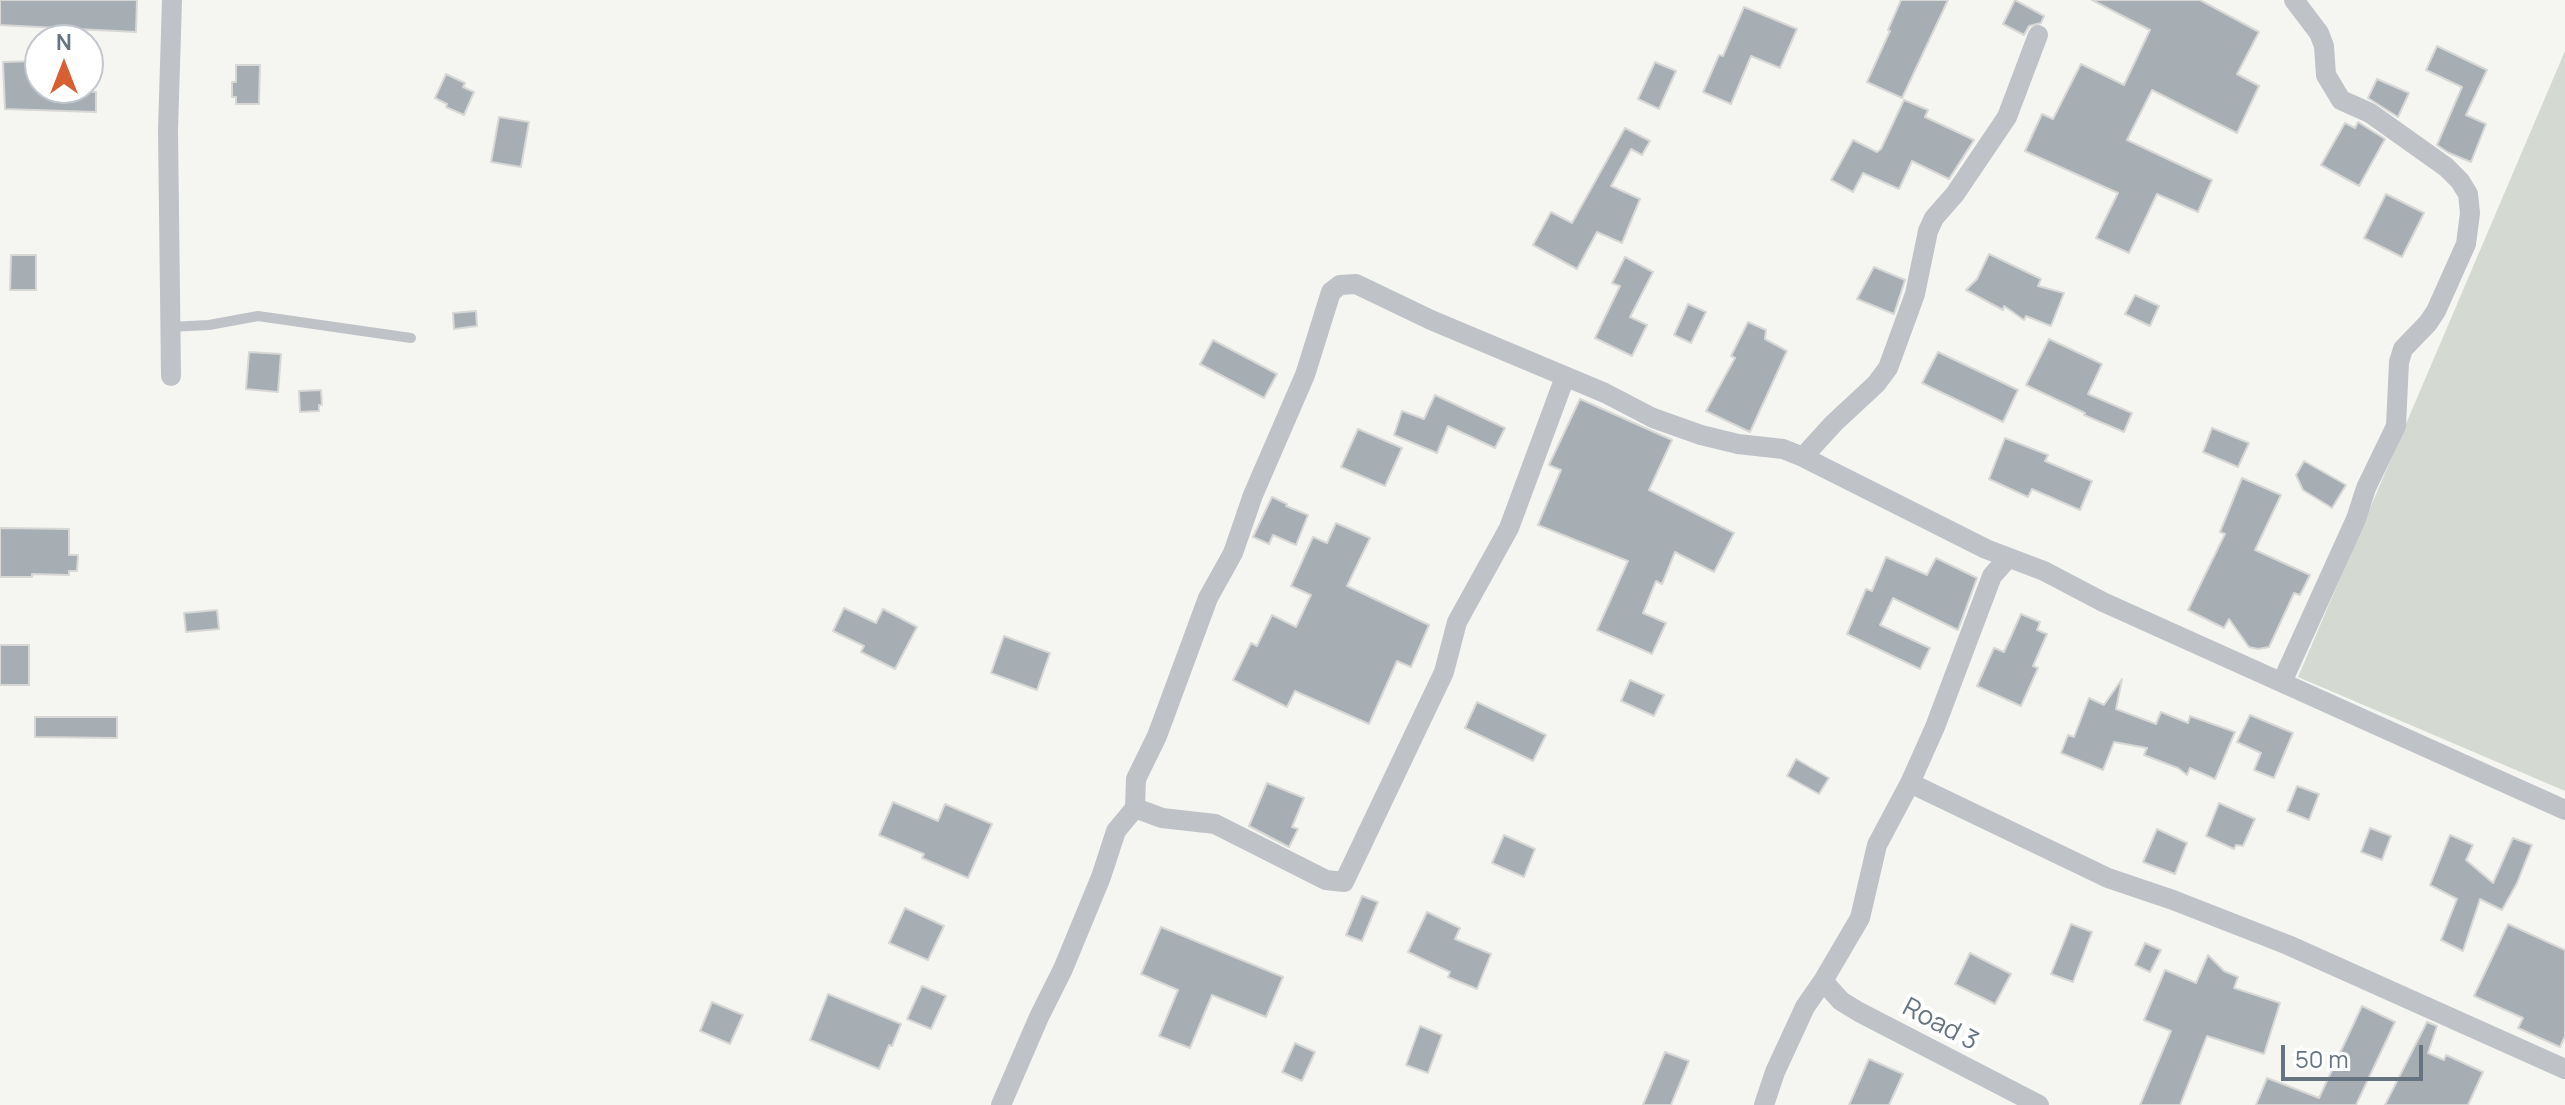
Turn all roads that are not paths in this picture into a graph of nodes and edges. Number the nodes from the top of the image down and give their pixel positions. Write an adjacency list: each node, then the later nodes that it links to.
1 (172, 0): 4 (street)
2 (2294, 0): 12 (street)
3 (2038, 35): 8 (street)
4 (169, 327): 5 (lane); 6 (street)
5 (411, 338)
6 (171, 376)
7 (1565, 377): 8 (street); 14 (street); 14 (street)
8 (1803, 457): 9 (street)
9 (1986, 549): 10 (street); 11 (street)
10 (2008, 558): 11 (street); 12 (street)
11 (1992, 576): 13 (street)
12 (2282, 682): 15 (street)
13 (1910, 783): 16 (street); 17 (street)
14 (1135, 808): 18 (street)
15 (2565, 810)
16 (1823, 981): 19 (street); 20 (street, Road 3)
17 (2565, 1069)
18 (1001, 1105)
19 (1764, 1105)
20 (2039, 1105)

